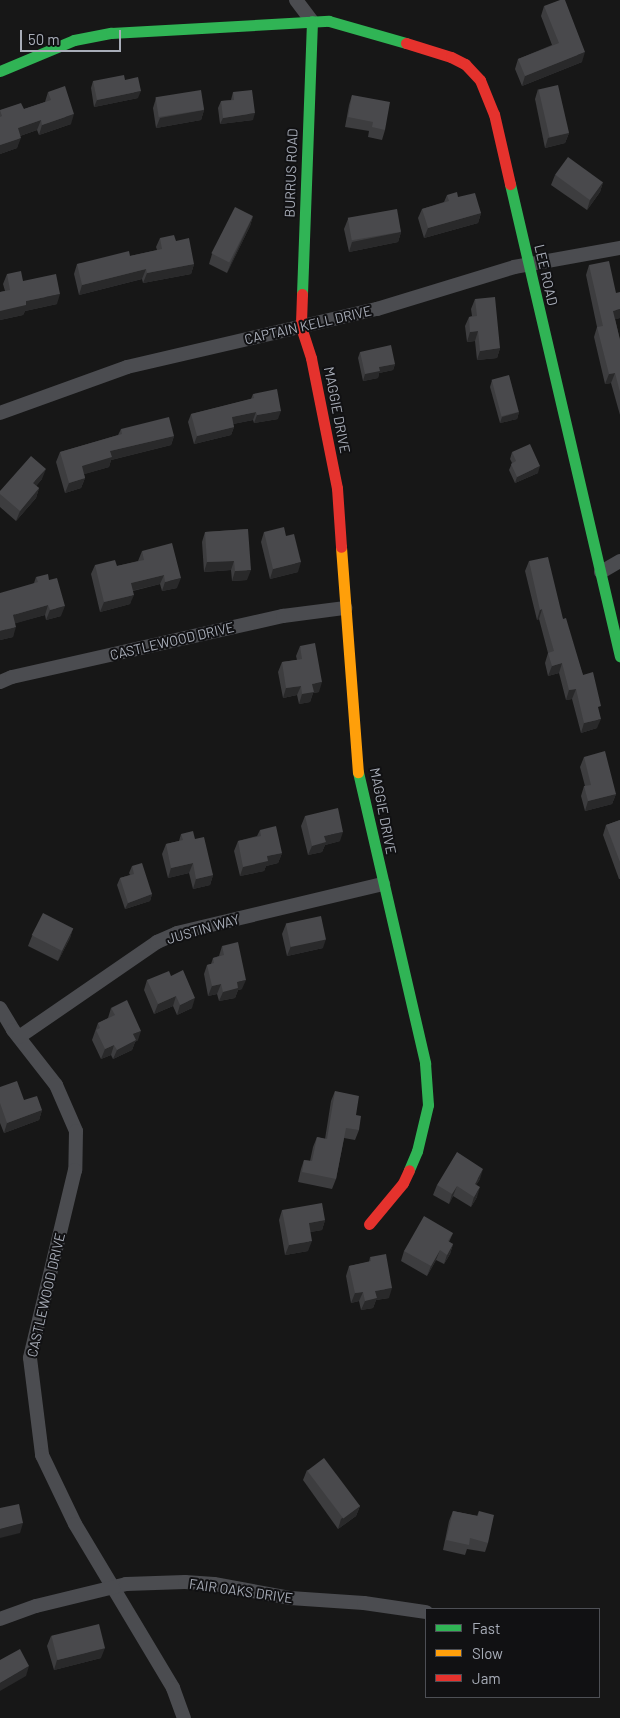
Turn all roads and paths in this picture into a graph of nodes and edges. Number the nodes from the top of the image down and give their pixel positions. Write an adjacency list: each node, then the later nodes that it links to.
1 (296, 0): 2 (street)
2 (312, 21): 3 (street, LEE ROAD); 5 (street, LEE ROAD); 6 (street, BURRUS ROAD)
3 (0, 70)
4 (620, 248): 5 (street, CAPTAIN KELL DRIVE)
5 (528, 264): 6 (street, CAPTAIN KELL DRIVE); 9 (street, LEE ROAD)
6 (301, 327): 7 (street, CAPTAIN KELL DRIVE); 10 (street, MAGGIE DRIVE)
7 (0, 413)
8 (620, 561): 9 (street)
9 (601, 572): 11 (street, LEE ROAD)
10 (346, 608): 12 (street, CASTLEWOOD DRIVE); 13 (street, MAGGIE DRIVE)
11 (620, 656)
12 (0, 682)
13 (382, 884): 15 (street, JUSTIN WAY); 16 (street, MAGGIE DRIVE)
14 (0, 1008): 15 (street, CASTLEWOOD DRIVE)
15 (19, 1037): 17 (street, CASTLEWOOD DRIVE)
16 (369, 1224)
17 (112, 1588): 18 (street, FAIR OAKS DRIVE); 19 (street, FAIR OAKS DRIVE); 20 (street, CASTLEWOOD DRIVE)
18 (425, 1612)
19 (0, 1619)
20 (184, 1718)

